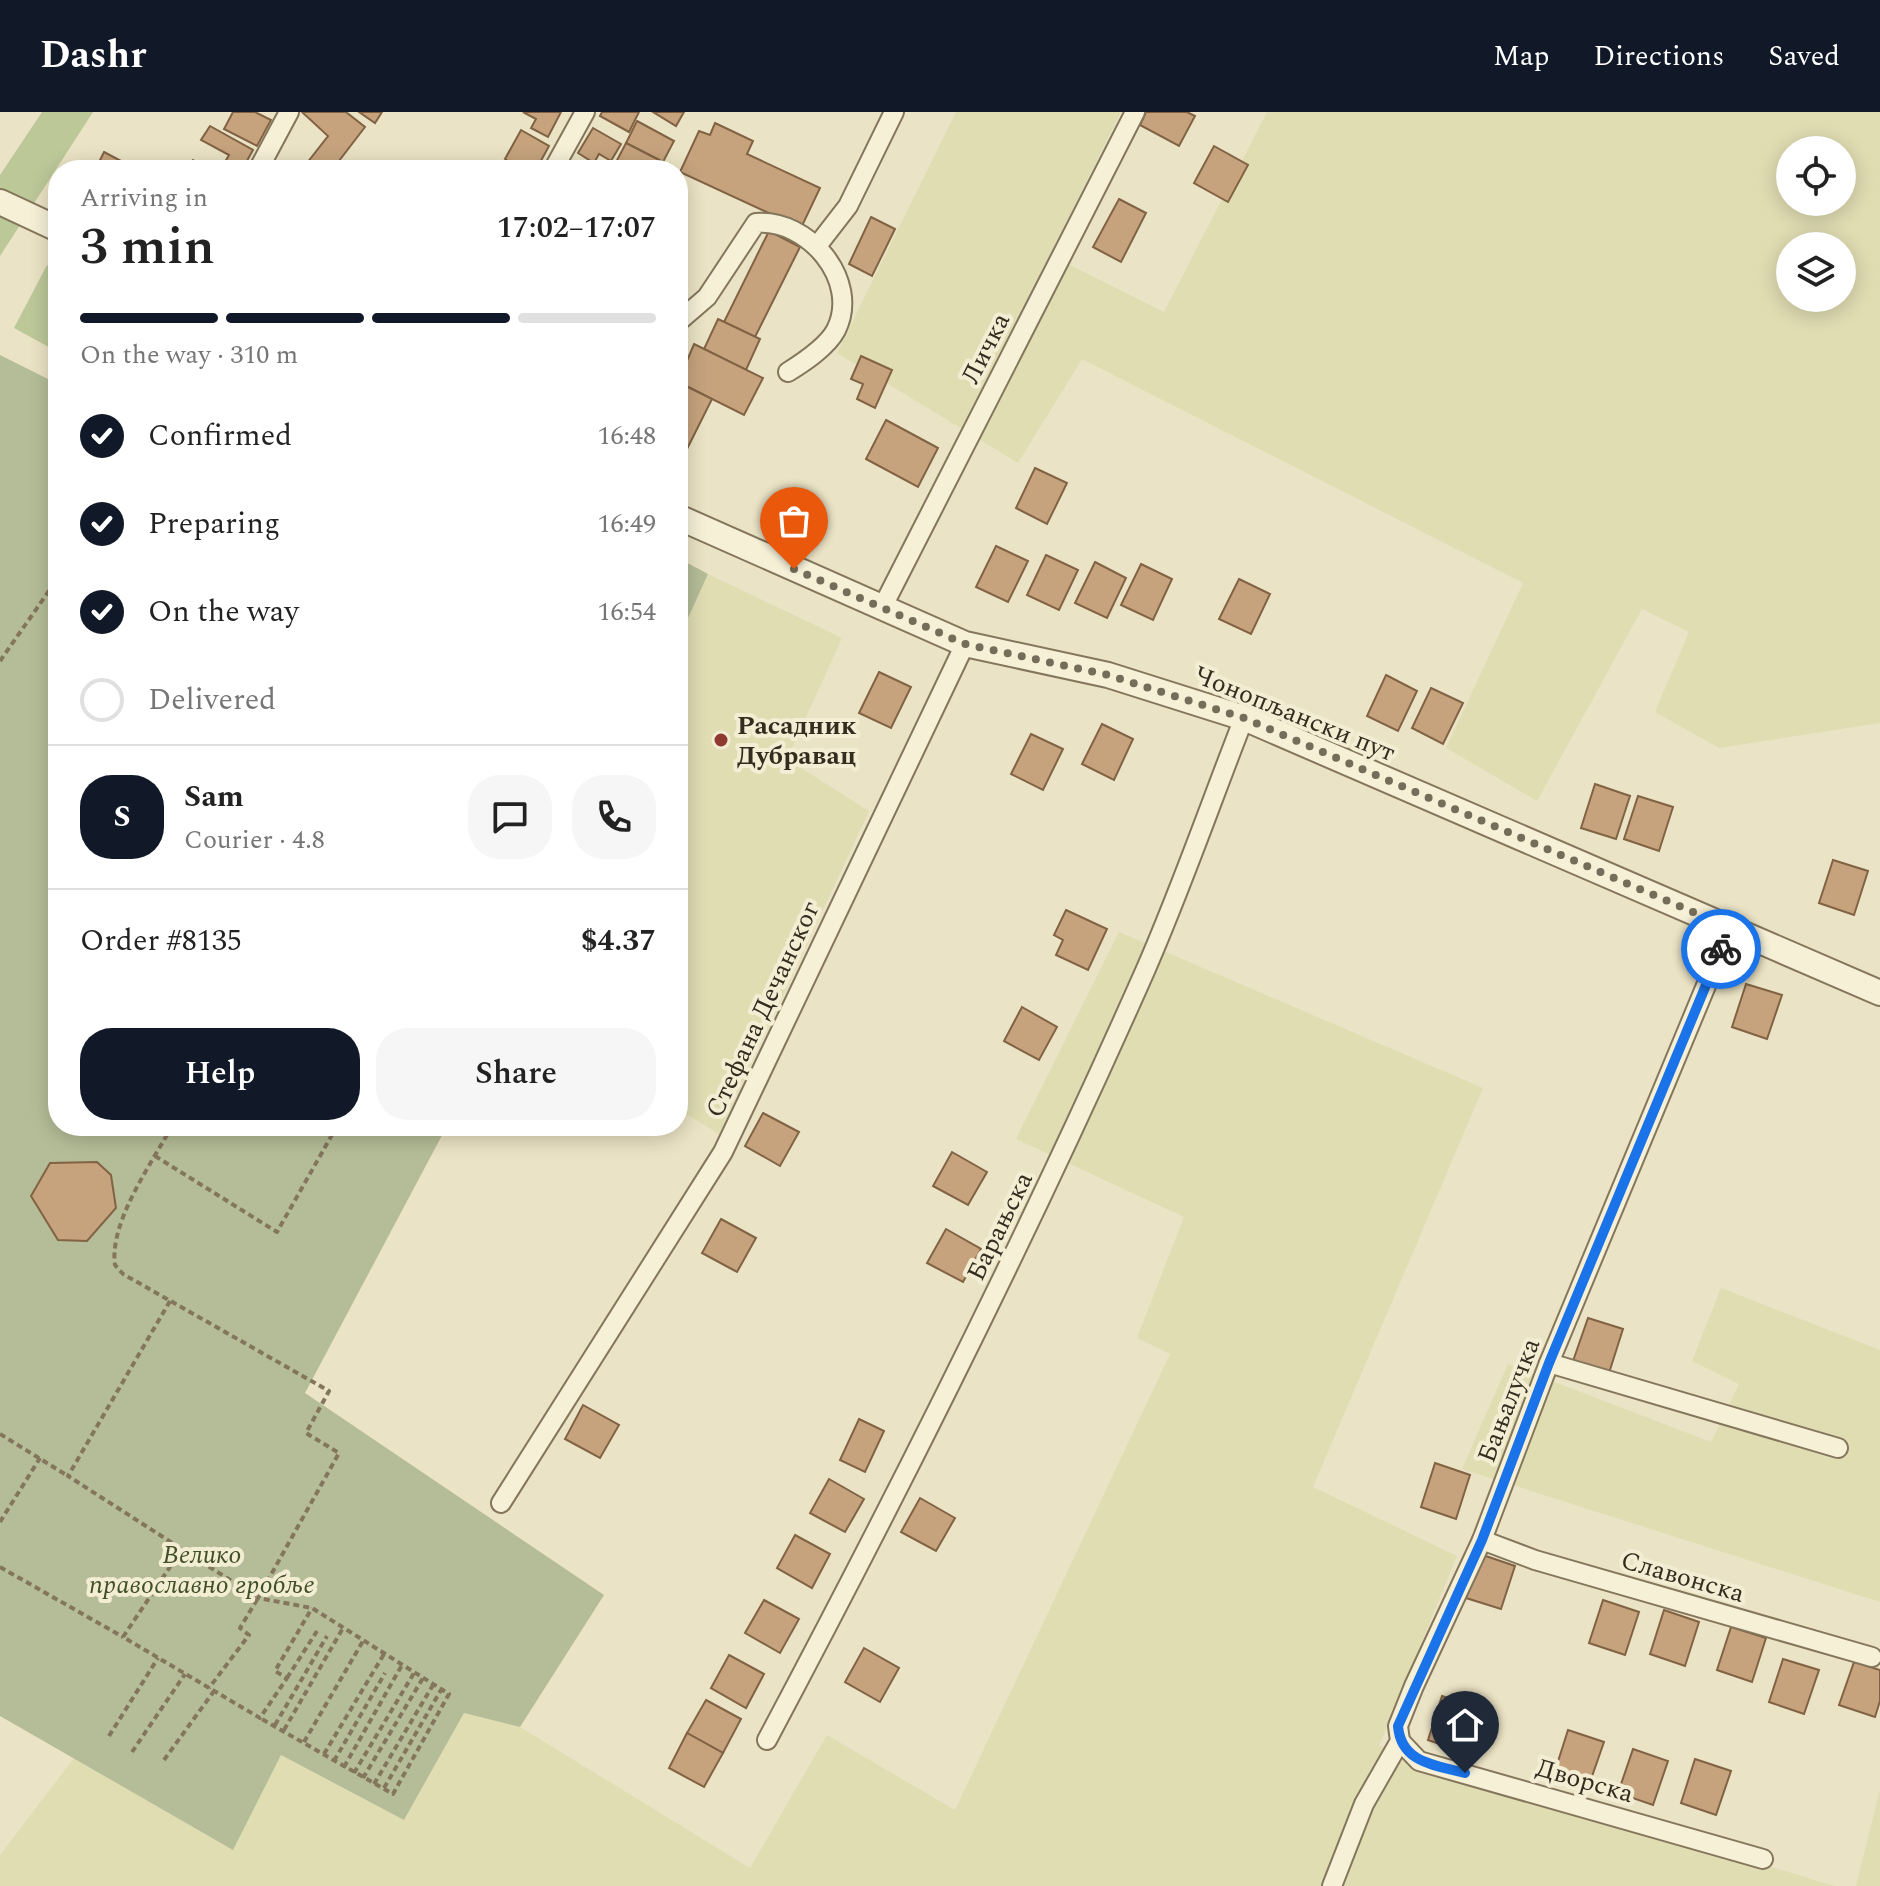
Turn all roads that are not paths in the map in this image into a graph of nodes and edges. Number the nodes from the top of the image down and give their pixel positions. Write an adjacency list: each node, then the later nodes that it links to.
1 (289, 112): 5 (street)
2 (585, 112): 6 (street)
3 (894, 112): 9 (street)
4 (1135, 112): 13 (street, Личка)
5 (263, 160)
6 (559, 160)
7 (0, 202): 8 (street)
8 (48, 224)
9 (817, 246): 10 (street); 11 (street)
10 (688, 313)
11 (788, 372)
12 (688, 521): 13 (street, Чонопљански пут)
13 (882, 608): 14 (street, Чонопљански пут)
14 (965, 644): 15 (street, Чонопљански пут); 20 (street, Стефана Дечанског)
15 (1244, 718): 16 (street, Чонопљански пут); 23 (street, Барањска)
16 (1730, 928): 17 (street, Чонопљански пут); 18 (street, Бањалучка)
17 (1880, 993)
18 (1549, 1363): 19 (street); 21 (street, Бањалучка)
19 (1838, 1448)
20 (501, 1503)
21 (1482, 1540): 22 (street, Славонска); 24 (street, Бањалучка)
22 (1872, 1657)
23 (767, 1740)
24 (1400, 1741): 25 (street, Дворска); 26 (street, Бањалучка)
25 (1763, 1859)
26 (1332, 1886)

